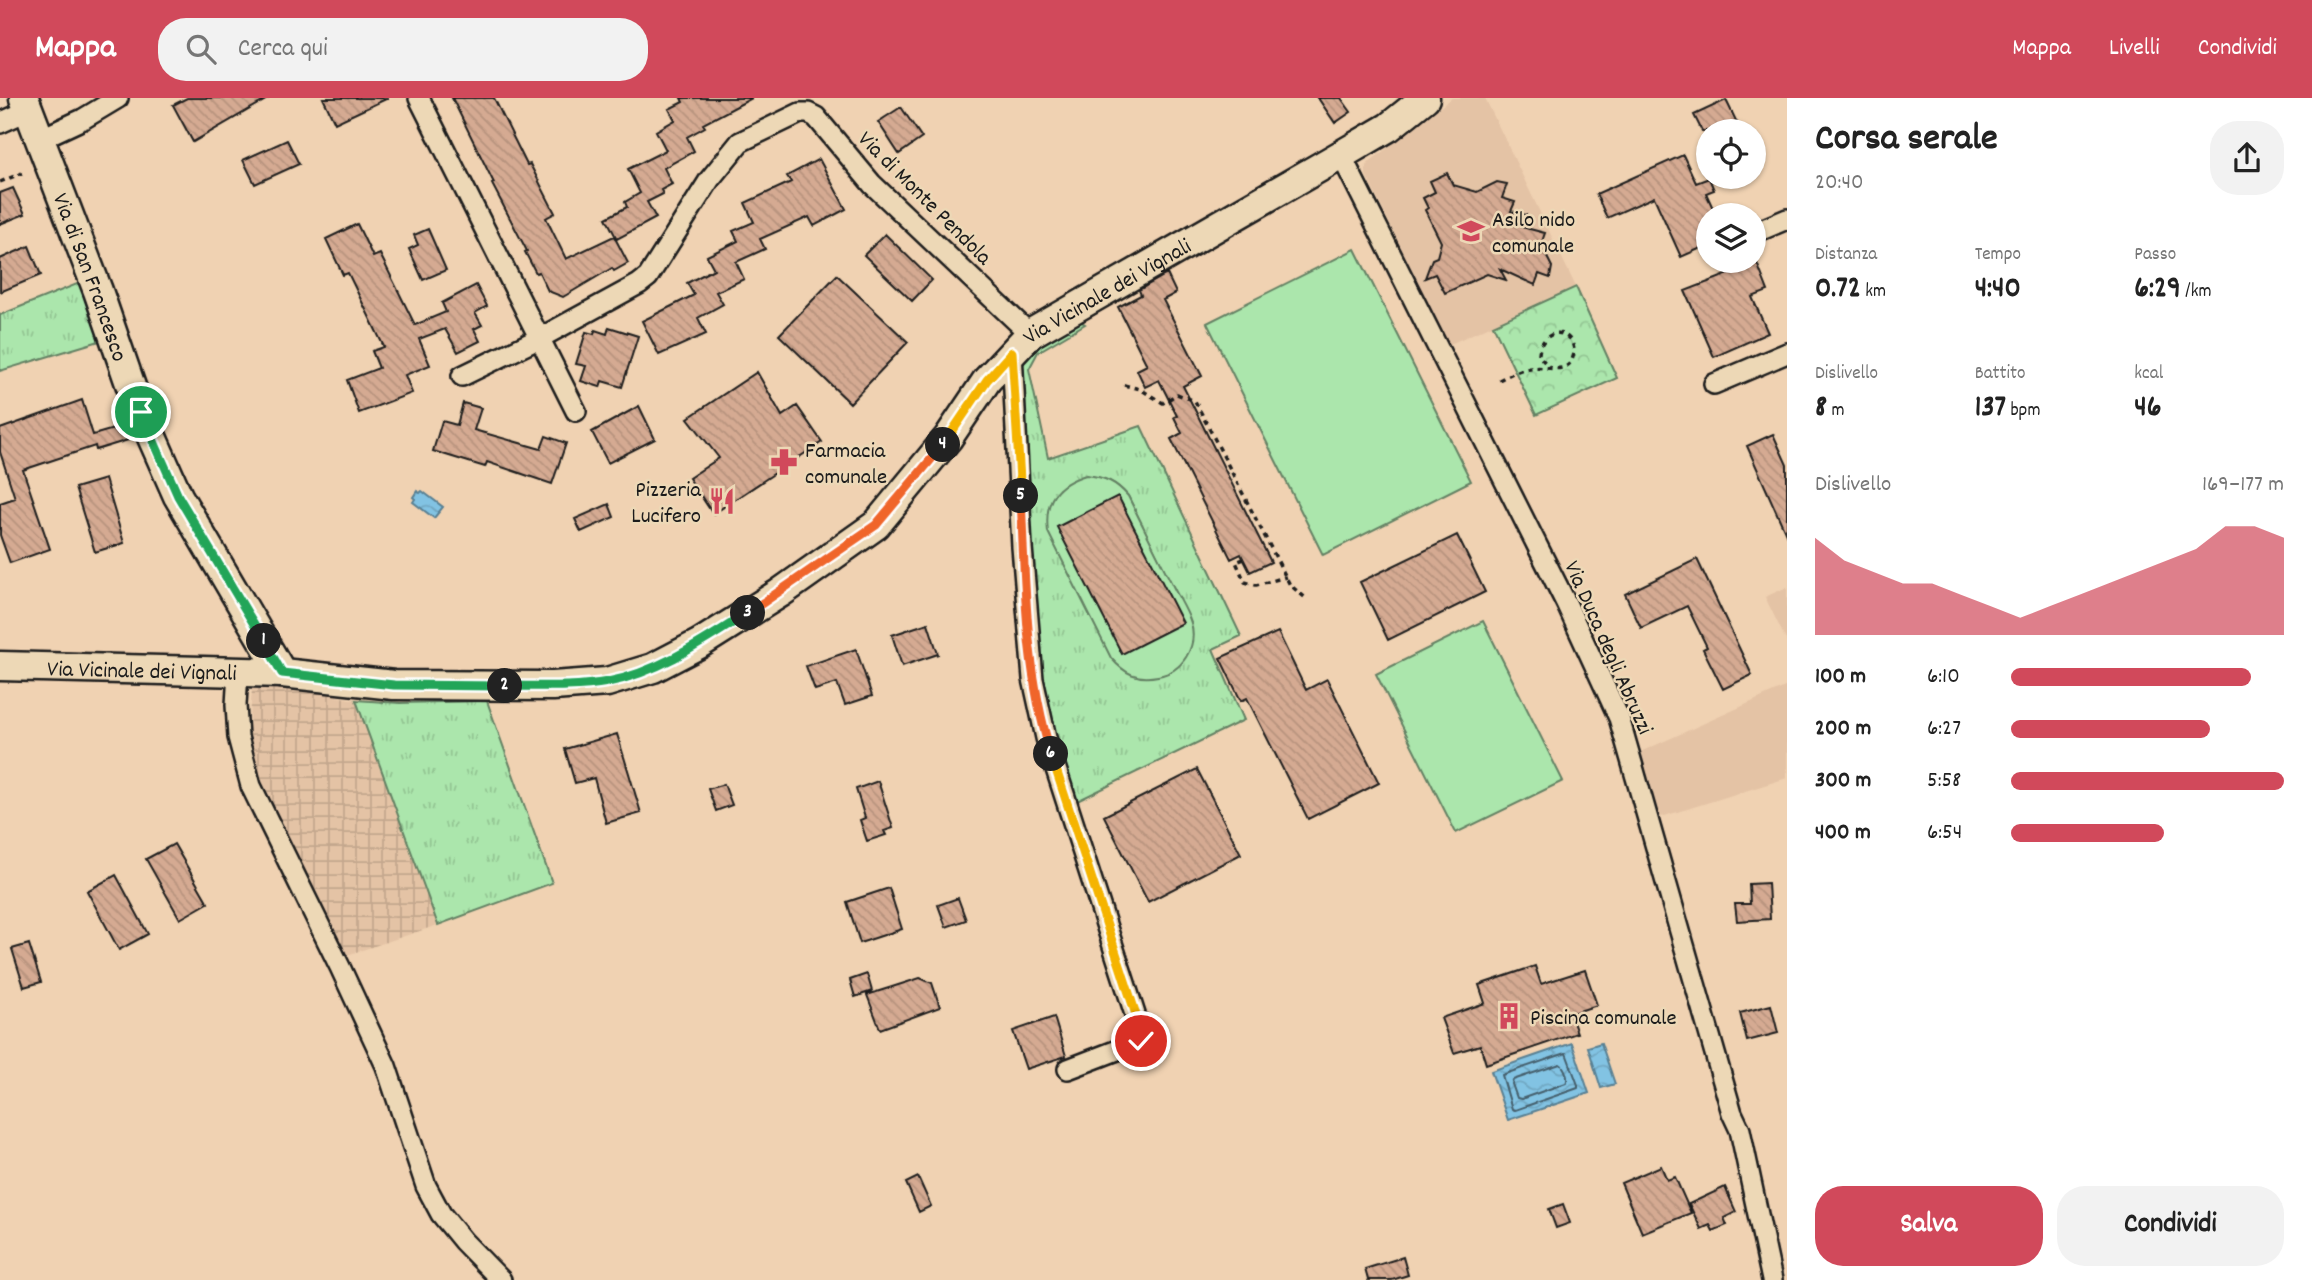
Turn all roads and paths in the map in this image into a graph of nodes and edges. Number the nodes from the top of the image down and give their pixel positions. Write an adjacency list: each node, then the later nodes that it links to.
1 (118, 98): 6 (street)
2 (419, 98): 12 (street)
3 (1425, 98): 7 (street, Via Vicinale dei Vignali)
4 (27, 104): 5 (street); 6 (street, Via di San Francesco)
5 (0, 123)
6 (40, 139): 26 (street, Via di San Francesco)
7 (1341, 155): 13 (street, Via Vicinale dei Vignali); 28 (street, Via Duca degli Abruzzi)
8 (22, 173): 9 (path)
9 (0, 181)
10 (1787, 219): 11 (street)
11 (1766, 228)
12 (540, 338): 13 (street, Via di Monte Pendola); 16 (street, Via di Monte Pendola); 20 (street)
13 (1021, 343): 26 (street, Via Vicinale dei Vignali); 27 (street)
14 (1787, 353): 19 (street)
15 (1550, 368): 15 (path); 17 (path)
16 (462, 376)
17 (1499, 380)
18 (1124, 384): 22 (path)
19 (1714, 384)
20 (576, 411)
21 (1244, 559): 22 (path)
22 (1286, 578): 23 (path)
23 (1308, 600)
24 (0, 666): 25 (street, Via Vicinale dei Vignali)
25 (237, 672): 26 (street, Via Vicinale dei Vignali); 29 (street)
26 (282, 673)
27 (1068, 1069)
28 (1776, 1274)
29 (501, 1280)

